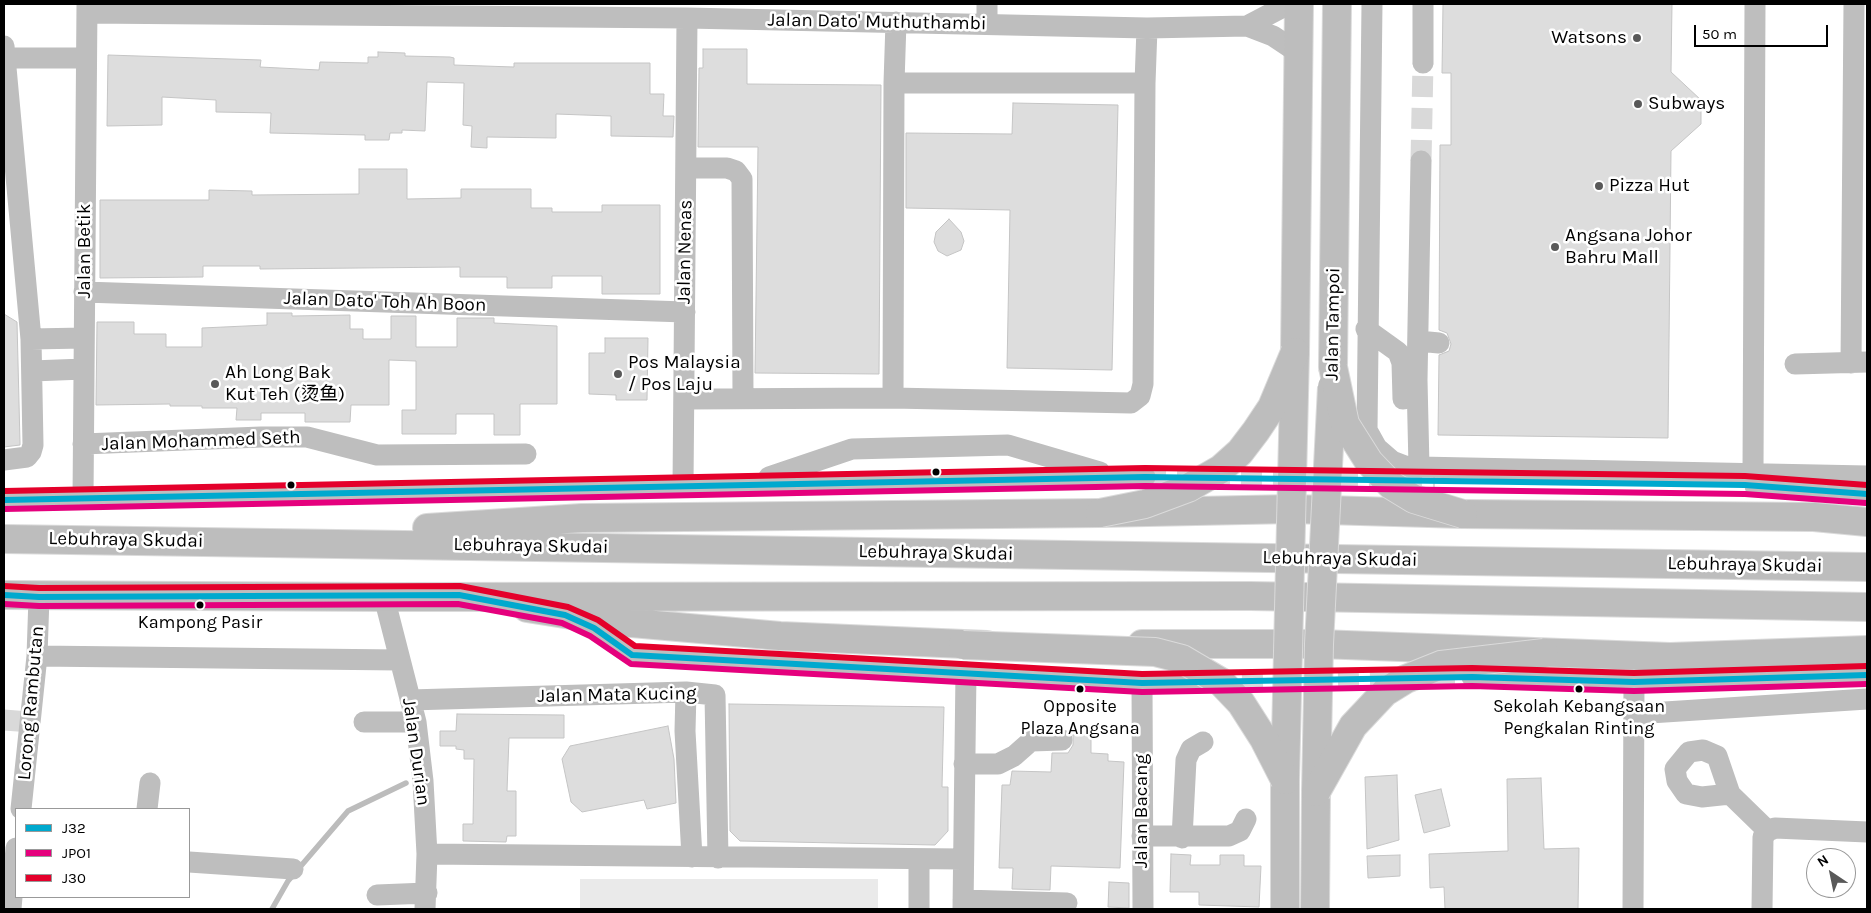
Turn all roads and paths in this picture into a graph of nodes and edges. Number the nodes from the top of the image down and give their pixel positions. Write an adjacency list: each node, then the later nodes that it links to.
1 (1289, 4): 13 (street, Jalan Dato' Muthuthambi)
2 (1299, 4): 16 (main road, Jalan Tampoi)
3 (1337, 4): 30 (main road, Jalan Tampoi)
4 (1372, 4): 26 (street)
5 (1423, 4): 18 (street)
6 (1756, 4): 42 (street)
7 (1854, 4): 21 (street)
8 (87, 8): 9 (street, Jalan Dato' Muthuthambi); 17 (street, Jalan Betik)
9 (554, 10): 11 (street, Jalan Dato' Muthuthambi)
10 (987, 14): 12 (street, Jalan Dato' Muthuthambi); 14 (street, Jalan Dato' Muthuthambi)
11 (687, 18): 12 (street, Jalan Dato' Muthuthambi); 23 (street, Jalan Nenas)
12 (896, 22): 20 (street)
13 (1247, 26): 14 (street, Jalan Dato' Muthuthambi); 16 (street, Jalan Dato' Muthuthambi)
14 (1147, 28): 19 (street)
15 (5, 52): 17 (street); 28 (street)
16 (1297, 52): 29 (main road, Jalan Tampoi)
17 (86, 58): 24 (street, Jalan Betik)
18 (1423, 62)
19 (1144, 82): 20 (street); 36 (street)
20 (894, 83): 36 (street)
21 (1860, 129): 31 (street)
22 (1422, 161): 41 (street)
23 (686, 168): 25 (street, Jalan Nenas); 35 (street)
24 (84, 292): 25 (street, Jalan Dato' Toh Ah Boon); 27 (street, Jalan Betik)
25 (685, 312): 37 (street, Jalan Nenas)
26 (1366, 329): 41 (street); 41 (street)
27 (84, 338): 28 (street); 33 (street, Jalan Betik)
28 (31, 339): 34 (street)
29 (1295, 346): 51 (main road, Jalan Tampoi, bridge); 53 (main road, bridge)
30 (1333, 358): 52 (main road, Jalan Tampoi, bridge); 54 (main road, bridge)
31 (1859, 362): 32 (street)
32 (1795, 364)
33 (84, 369): 34 (street); 38 (street, Jalan Betik)
34 (32, 371): 40 (street)
35 (743, 397): 36 (street); 37 (street)
36 (893, 398)
37 (684, 399): 47 (street, Jalan Nenas)
38 (83, 444): 39 (street, Jalan Mohammed Seth); 49 (street, Jalan Betik)
39 (526, 454)
40 (4, 460)
41 (1420, 471): 42 (street); 48 (street)
42 (1753, 472): 43 (street)
43 (1867, 476)
44 (1145, 477): 45 (street)
45 (1120, 478): 46 (street); 46 (street)
46 (747, 484): 47 (street)
47 (683, 486): 49 (street)
48 (1867, 494)
49 (83, 498): 50 (street)
50 (4, 500)
51 (1292, 509): 52 (main road); 53 (main road, bridge); 65 (main road, Jalan Tampoi, bridge)
52 (1328, 509): 54 (main road, bridge); 66 (main road, Jalan Tampoi, bridge)
53 (1100, 513): 57 (main road)
54 (1463, 514): 55 (main road)
55 (1867, 522)
56 (4, 539): 57 (main road, Lebuhraya Skudai)
57 (314, 542): 58 (main road, Lebuhraya Skudai)
58 (1867, 567)
59 (4, 595): 61 (main road, Lebuhraya Skudai)
60 (459, 595): 62 (main road, Lebuhraya Skudai); 63 (main road, Lebuhraya Skudai); 64 (main road)
61 (39, 597): 62 (main road, Lebuhraya Skudai); 70 (street, Lorong Rambutan)
62 (384, 597): 71 (street, Jalan Durian)
63 (1867, 607)
64 (565, 615): 67 (main road); 72 (street)
65 (1287, 644): 66 (main road); 67 (main road, bridge); 88 (main road, Jalan Tampoi, bridge)
66 (1319, 644): 69 (main road, bridge); 89 (main road, Jalan Tampoi, bridge)
67 (963, 645): 88 (main road, bridge)
68 (1867, 650): 69 (main road)
69 (1544, 653): 89 (main road, bridge)
70 (37, 656): 71 (street); 91 (street, Lorong Rambutan)
71 (399, 660): 80 (street, Jalan Durian)
72 (966, 672): 77 (street); 86 (street)
73 (1867, 675): 76 (street)
74 (1472, 677): 76 (street)
75 (1193, 682): 77 (street)
76 (1634, 682): 81 (street)
77 (1142, 683): 96 (street, Jalan Bacang)
78 (686, 692): 80 (street, Jalan Mata Kucing); 99 (street); 100 (street, Jalan Mata Kucing)
79 (1867, 699): 81 (street)
80 (410, 700): 83 (street, Jalan Durian)
81 (1634, 714): 115 (street)
82 (364, 722): 83 (street)
83 (416, 722): 98 (street, Jalan Durian)
84 (1062, 740): 86 (street)
85 (1203, 742): 97 (street)
86 (964, 764): 102 (street)
87 (150, 783): 92 (street)
88 (1285, 789): 113 (main road, Jalan Tampoi)
89 (1316, 792): 114 (main road, Jalan Tampoi)
90 (1730, 794): 94 (street)
91 (21, 808)
92 (147, 808)
93 (1246, 819): 97 (street)
94 (1768, 831): 95 (street); 116 (street)
95 (1867, 832)
96 (1142, 836): 97 (street); 112 (street, Jalan Bacang)
97 (1182, 838)
98 (427, 854): 99 (street); 107 (street, Jalan Durian)
99 (692, 857): 100 (street)
100 (718, 858): 101 (street)
101 (919, 859): 102 (street); 111 (street)
102 (963, 859): 109 (street)
103 (15, 860): 110 (street)
104 (190, 862): 105 (street)
105 (293, 869)
106 (377, 895): 107 (street)
107 (426, 901)
108 (1067, 903): 109 (street)
109 (963, 905)
110 (10, 909)
111 (919, 909)
112 (1143, 909)
113 (1285, 909)
114 (1315, 909)
115 (1633, 909)
116 (1762, 909)

